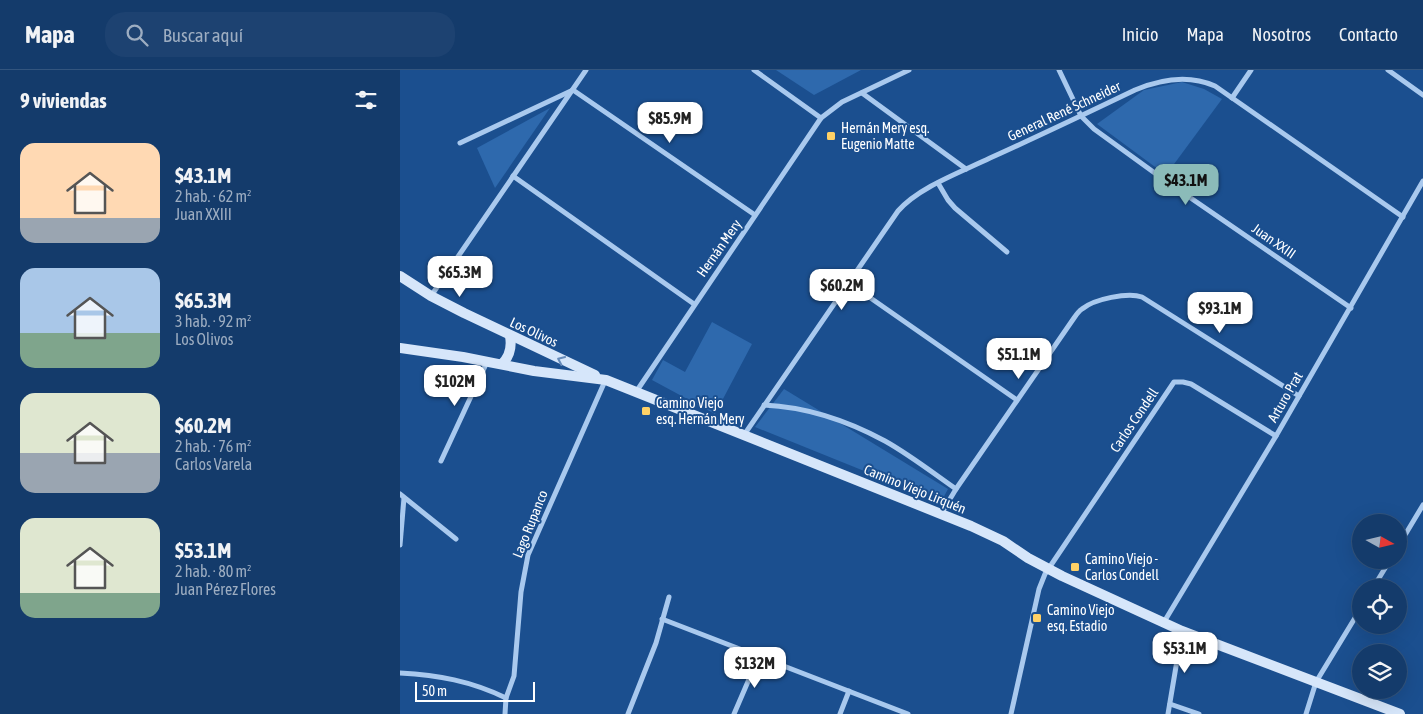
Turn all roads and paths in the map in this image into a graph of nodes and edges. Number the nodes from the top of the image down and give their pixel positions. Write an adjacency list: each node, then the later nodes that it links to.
1 (586, 70): 7 (street)
2 (754, 70): 12 (street)
3 (909, 70): 8 (street)
4 (1059, 70): 11 (street, Juan XXIII)
5 (1251, 70): 10 (street)
6 (1388, 70): 9 (street)
7 (573, 90): 13 (street); 15 (street); 18 (street)
8 (862, 93): 12 (street); 14 (street)
9 (1423, 95)
10 (1232, 98): 11 (street, General René Schneider); 19 (street, General René Schneider)
11 (1081, 116): 14 (street, General René Schneider); 25 (street, Juan XXIII)
12 (821, 118): 18 (street, Hernán Mery)
13 (460, 143)
14 (966, 169): 17 (street, General René Schneider)
15 (513, 176): 23 (street); 24 (street)
16 (1423, 181): 19 (street, Arturo Prat)
17 (938, 183): 20 (street); 22 (street, General René Schneider)
18 (755, 215): 24 (street, Hernán Mery)
19 (1403, 217): 25 (street, Arturo Prat)
20 (1007, 252)
21 (400, 276): 23 (street, Los Olivos)
22 (849, 283): 33 (street); 34 (street, General René Schneider)
23 (431, 296): 26 (street, Los Olivos)
24 (694, 304): 31 (street, Hernán Mery)
25 (1351, 308): 32 (street, Arturo Prat)
26 (510, 336): 29 (street); 30 (street, Los Olivos, one-way to 26)
27 (400, 348): 28 (street, Camino Viejo Lirquén)
28 (487, 362): 29 (street, Camino Viejo Lirquén); 37 (street)
29 (502, 364): 30 (street, Camino Viejo Lirquén)
30 (606, 380): 31 (street, Camino Viejo Lirquén); 55 (street, Lago Rupanco)
31 (636, 392): 35 (street, Camino Viejo Lirquén)
32 (1299, 396): 33 (street); 36 (street, Arturo Prat)
33 (1017, 400): 38 (street)
34 (764, 405): 35 (street, General René Schneider); 38 (street)
35 (744, 435): 41 (street, Camino Viejo Lirquén)
36 (1276, 436): 45 (street, Carlos Condell); 48 (street, Arturo Prat)
37 (441, 461)
38 (956, 489): 41 (street)
39 (402, 496): 43 (street); 44 (street)
40 (1423, 505): 42 (street)
41 (941, 514): 45 (street, Camino Viejo Lirquén)
42 (1408, 530)
43 (456, 539)
44 (400, 545)
45 (1048, 569): 48 (street, Camino Viejo Lirquén); 62 (street)
46 (669, 597): 47 (street)
47 (662, 619): 51 (street); 58 (street)
48 (1164, 622): 50 (street, Camino Viejo Lirquén)
49 (1352, 623): 53 (street)
50 (1182, 630): 53 (street, Camino Viejo Lirquén); 56 (street)
51 (758, 656): 54 (street); 59 (street)
52 (400, 673): 55 (street)
53 (1316, 682): 65 (street); 66 (street, Camino Viejo Lirquén)
54 (849, 691): 60 (street); 61 (street)
55 (506, 698): 57 (street, Lago Rupanco)
56 (1170, 704): 63 (street); 64 (street)
57 (505, 714)
58 (628, 714)
59 (734, 714)
60 (840, 714)
61 (908, 714)
62 (1011, 714)
63 (1168, 714)
64 (1199, 714)
65 (1306, 714)
66 (1400, 714)

